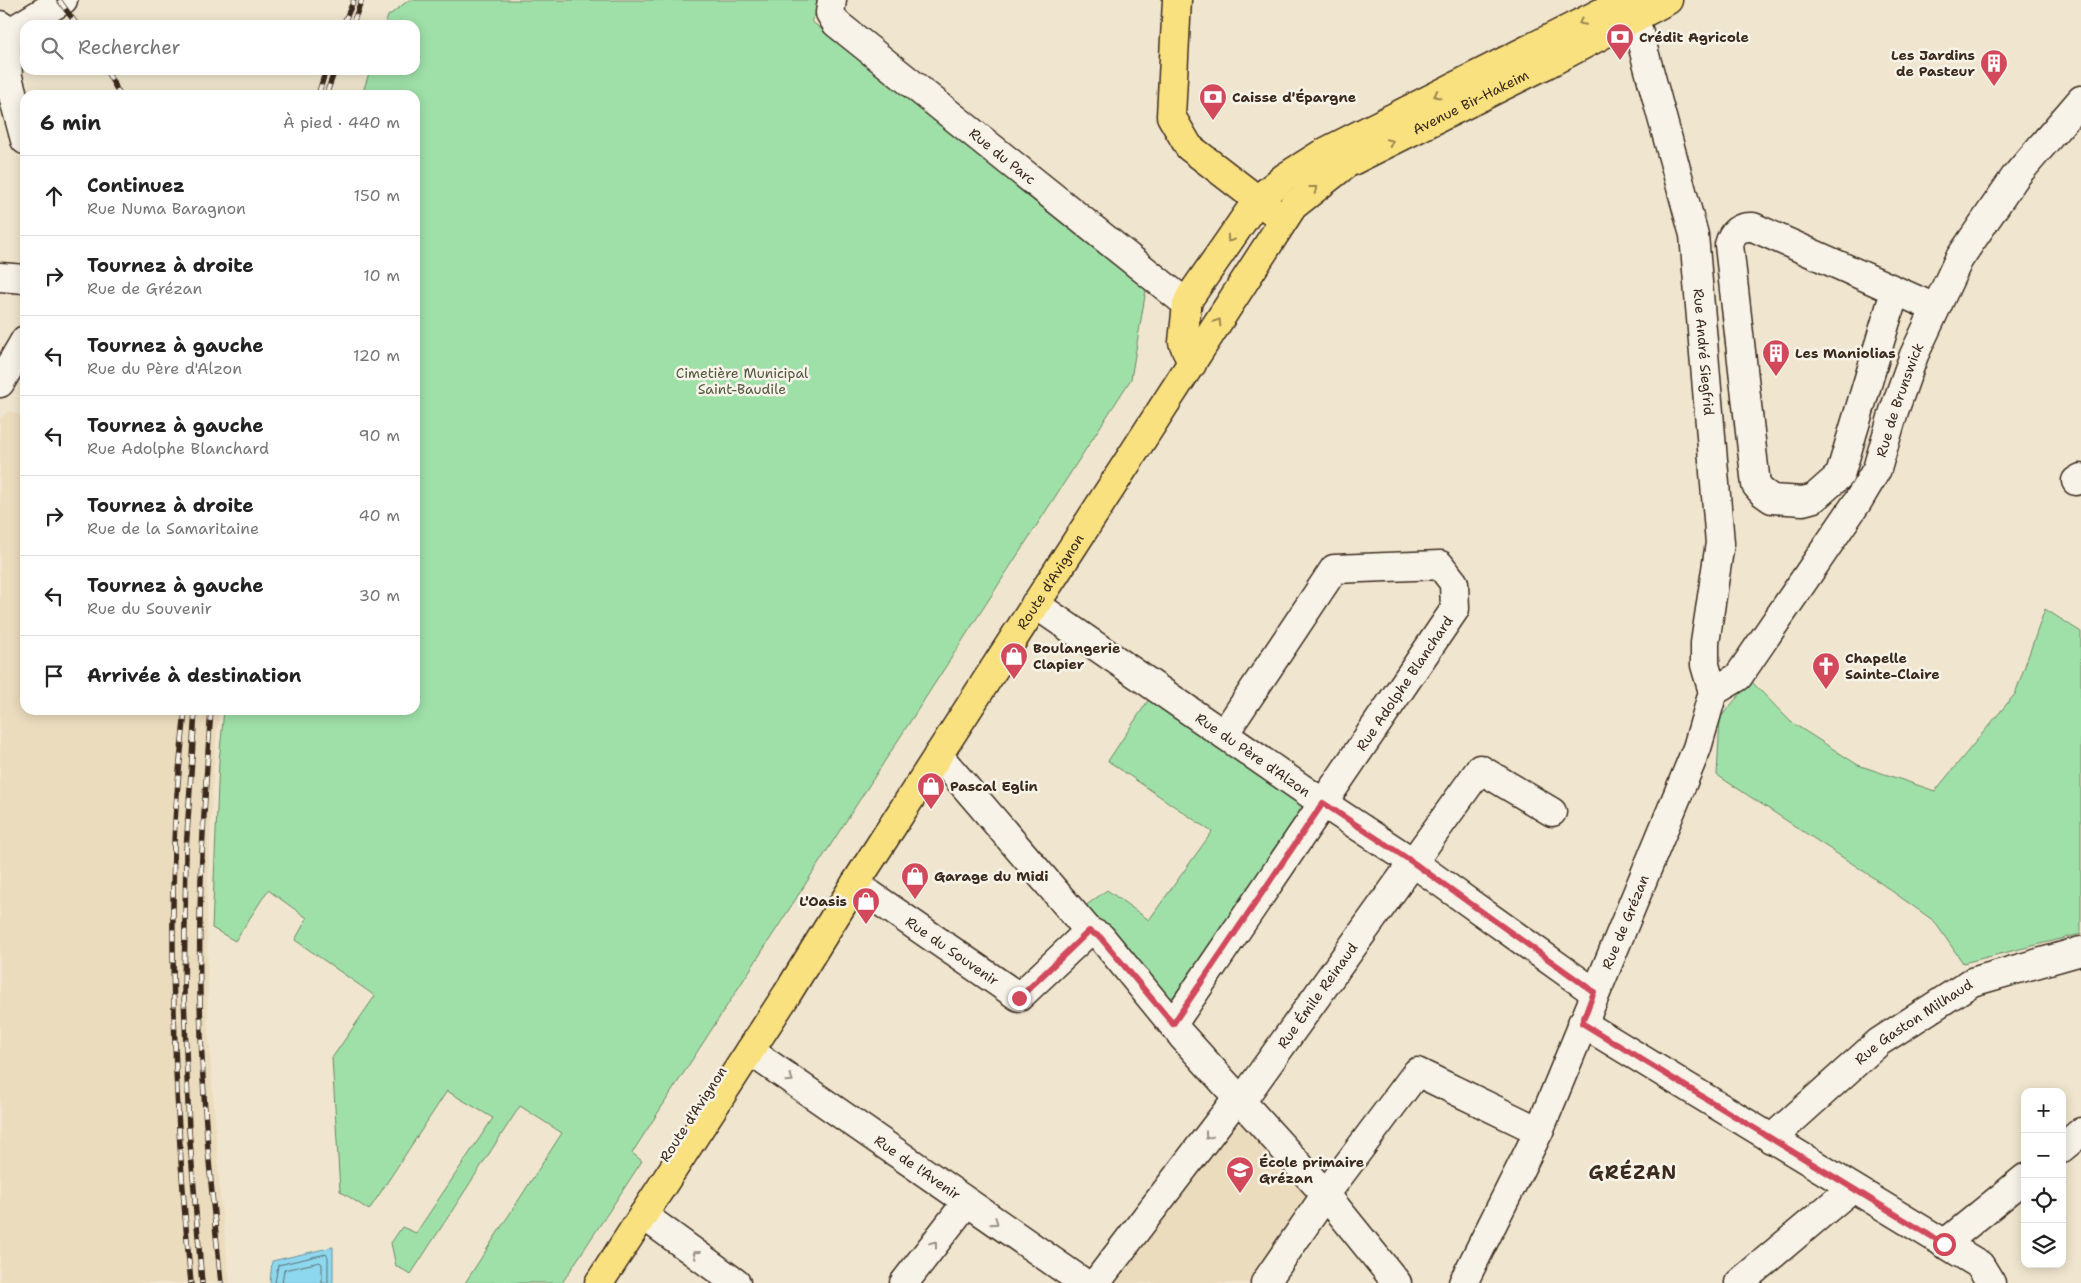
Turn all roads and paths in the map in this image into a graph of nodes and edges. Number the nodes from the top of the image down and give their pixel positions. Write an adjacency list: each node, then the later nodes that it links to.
1 (63, 0): 6 (street)
2 (832, 0): 16 (street, Rue du Parc)
3 (1177, 0): 11 (main road)
4 (1668, 0): 5 (main road, Avenue Bir-Hakeim)
5 (1630, 6): 11 (main road, Avenue Bir-Hakeim, one-way to 11); 12 (main road, Avenue Bir-Hakeim, one-way to 5); 22 (street, Rue André Siegfrid)
6 (25, 20)
7 (20, 23): 8 (street)
8 (2, 32): 10 (street)
9 (2081, 100): 17 (street, Rue de Brunswick)
10 (20, 121)
11 (1258, 199): 12 (main road); 16 (main road, one-way to 16)
12 (1284, 218): 19 (main road, Route d'Avignon, one-way to 12)
13 (0, 276): 14 (street)
14 (20, 278)
15 (1895, 291): 15 (street); 17 (street)
16 (1187, 304): 19 (main road)
17 (1935, 308): 22 (street, Rue de Brunswick)
18 (20, 349): 20 (street)
19 (1192, 364): 21 (main road, Route d'Avignon)
20 (0, 383)
21 (1035, 604): 23 (street, Rue du Père d'Alzon); 24 (main road, Route d'Avignon)
22 (1714, 692): 32 (street, Rue de Grézan)
23 (1224, 734): 25 (street, Rue du Père d'Alzon); 25 (street, Rue Adolphe Blanchard)
24 (938, 755): 28 (main road, Route d'Avignon); 29 (street)
25 (1323, 803): 27 (street, Rue du Père d'Alzon); 34 (street, Rue Adolphe Blanchard)
26 (1552, 812): 27 (street, Rue Émile Reinaud)
27 (1411, 861): 32 (street, Rue du Père d'Alzon); 36 (street, Rue Émile Reinaud)
28 (855, 884): 29 (street, Rue du Souvenir); 30 (main road, Route d'Avignon)
29 (1089, 931): 34 (street)
30 (812, 951): 35 (main road, Route d'Avignon); 47 (main road, Route d'Avignon)
31 (2081, 951): 39 (street, Rue Gaston Milhaud)
32 (1594, 992): 33 (street, Rue de Grézan)
33 (1582, 1023): 37 (street, Rue de Grézan); 39 (street)
34 (1173, 1024): 36 (street)
35 (750, 1051): 44 (street, Rue de l'Avenir, one-way to 44); 45 (main road, Route d'Avignon)
36 (1238, 1097): 43 (street); 52 (street, Rue Émile Reinaud, one-way to 52)
37 (1539, 1131): 43 (street); 55 (street, Rue de Grézan)
38 (2081, 1132): 40 (street)
39 (1771, 1138): 42 (street)
40 (2066, 1145)
41 (2021, 1181): 46 (street)
42 (1852, 1188): 46 (street); 56 (street)
43 (1326, 1195): 53 (street); 54 (street)
44 (966, 1203): 50 (street, one-way to 44); 51 (street, Rue de l'Avenir, one-way to 51)
45 (643, 1215): 48 (main road, Route d'Avignon); 49 (street, one-way to 45)
46 (1944, 1244): 57 (street)
47 (583, 1283)
48 (599, 1283)
49 (736, 1283)
50 (904, 1283)
51 (1084, 1283)
52 (1096, 1283)
53 (1265, 1283)
54 (1397, 1283)
55 (1463, 1283)
56 (1739, 1283)
57 (1992, 1283)

